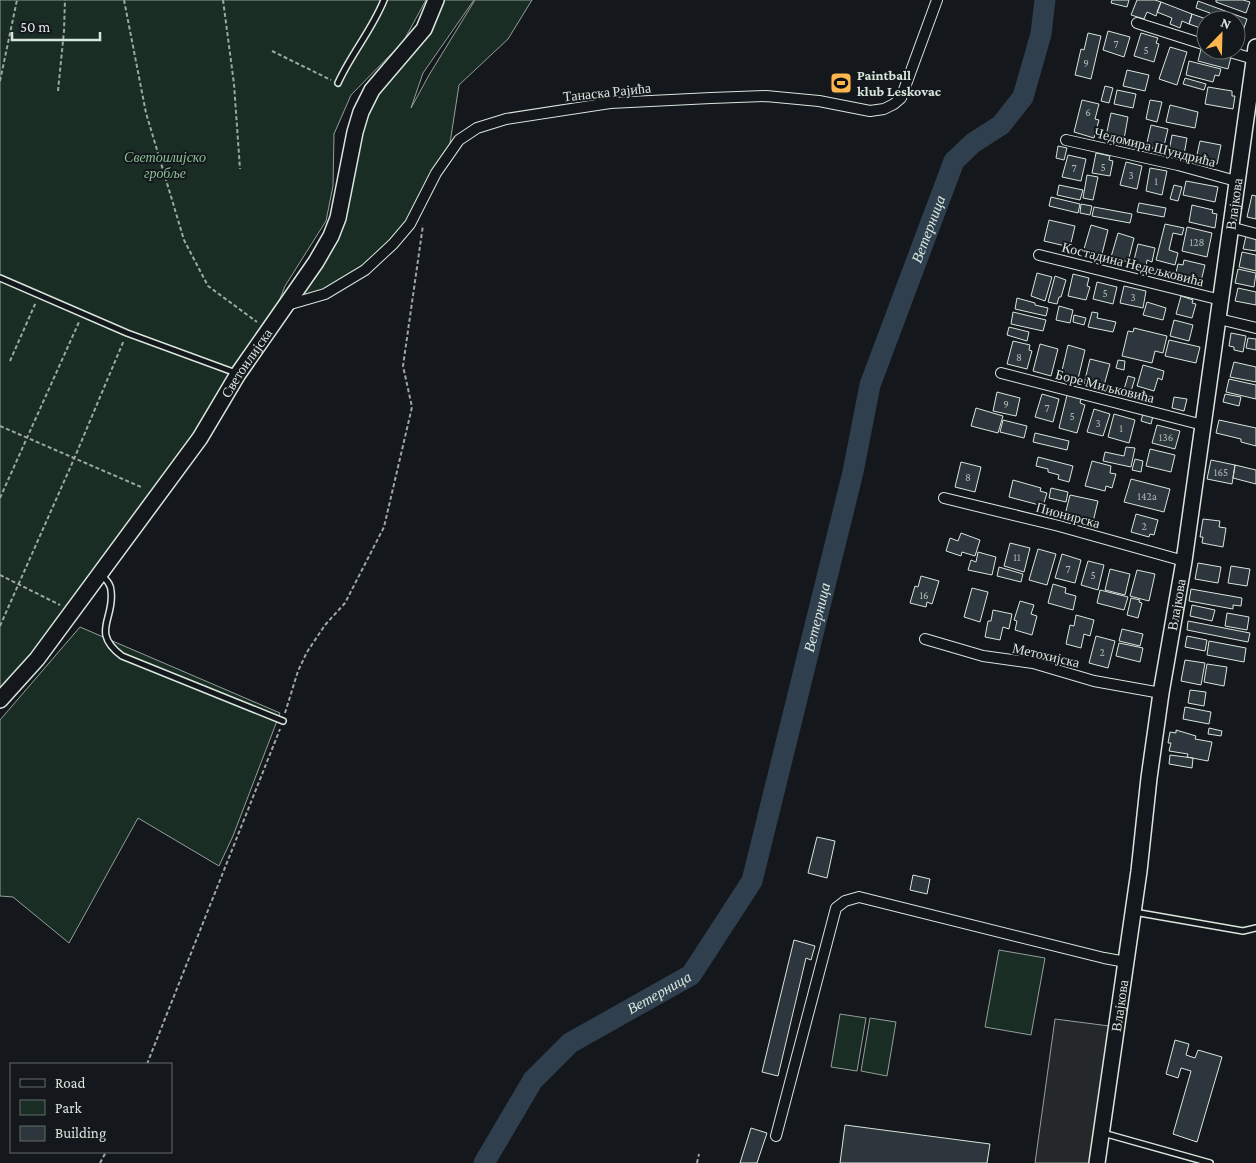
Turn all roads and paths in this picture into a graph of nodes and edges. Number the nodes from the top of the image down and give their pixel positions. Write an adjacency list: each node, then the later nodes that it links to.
1 (17, 0): 12 (path)
2 (65, 0): 14 (path)
3 (124, 0): 29 (path)
4 (222, 0): 16 (path)
5 (384, 0): 13 (lane)
6 (436, 0): 25 (main road, Светоилијска)
7 (937, 0): 25 (street, Танаска Рајића)
8 (1137, 24): 9 (street)
9 (1196, 42)
10 (272, 51): 13 (path)
11 (1255, 53): 17 (main road, Влајкова)
12 (0, 81)
13 (338, 83)
14 (58, 90)
15 (1066, 140): 17 (street, Чедомира Шундрића)
16 (240, 169)
17 (1236, 181): 19 (main road, Влајкова)
18 (423, 226): 50 (path)
19 (1230, 227): 20 (street); 24 (main road, Влајкова)
20 (1256, 234)
21 (1039, 255): 24 (street, Костадина Недељковића)
22 (0, 278): 23 (lane)
23 (39, 295): 26 (lane); 31 (path)
24 (1221, 300): 27 (main road, Влајкова)
25 (287, 305): 29 (main road, Светоилијска)
26 (83, 314): 30 (lane); 36 (path)
27 (1219, 319): 28 (street); 34 (main road, Влајкова)
28 (1256, 328)
29 (268, 330): 33 (main road, Светоилијска)
30 (127, 333): 33 (lane); 37 (path)
31 (10, 361)
32 (1001, 373): 34 (street, Боре Миљковића)
33 (238, 374): 42 (main road, Светоилијска)
34 (1203, 425): 41 (main road, Влајкова)
35 (0, 426): 36 (path)
36 (27, 438): 37 (path); 39 (path)
37 (74, 459): 38 (path); 44 (path)
38 (141, 487)
39 (0, 498)
40 (944, 498): 41 (street, Пионирска)
41 (1184, 561): 48 (main road, Влајкова)
42 (100, 572): 49 (main road, Светоилијска); 50 (lane)
43 (0, 575): 44 (path)
44 (19, 584): 45 (path); 46 (path)
45 (61, 606)
46 (0, 626)
47 (925, 639): 48 (street, Метохијска)
48 (1161, 693): 51 (main road, Влајкова)
49 (0, 700)
50 (283, 720): 54 (path)
51 (1133, 912): 52 (lane); 53 (main road, Влајкова)
52 (1256, 928)
53 (1126, 962): 55 (main road, Влајкова); 56 (street)
54 (147, 1063)
55 (1102, 1133): 59 (main road, Влајкова); 60 (lane)
56 (776, 1136)
57 (699, 1154): 58 (path)
58 (697, 1163)
59 (1097, 1163)
60 (1210, 1163)

